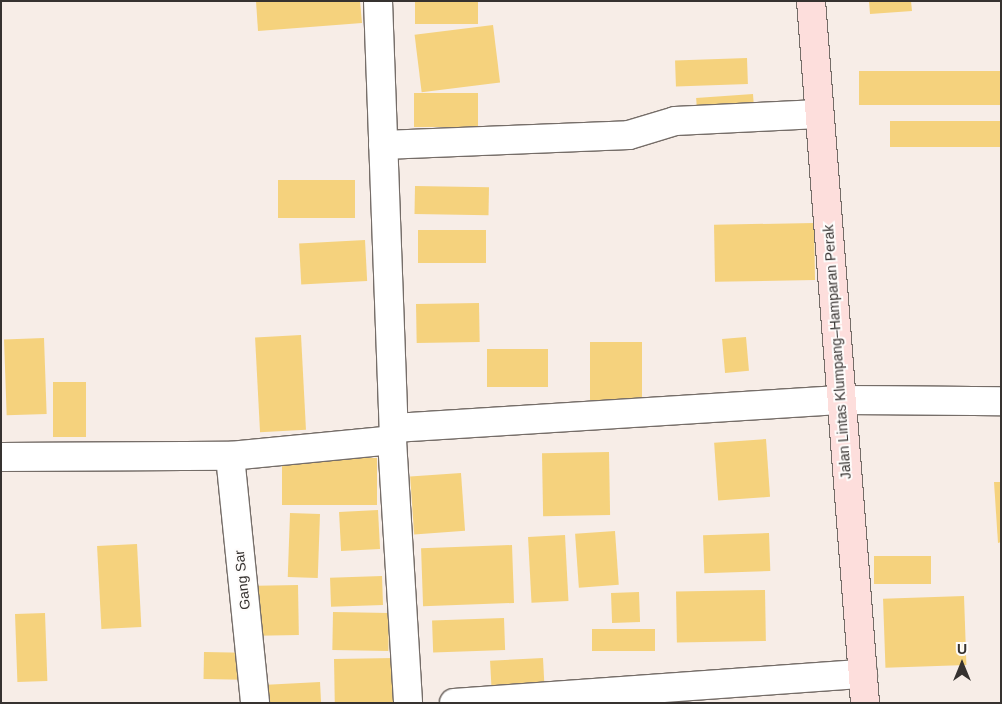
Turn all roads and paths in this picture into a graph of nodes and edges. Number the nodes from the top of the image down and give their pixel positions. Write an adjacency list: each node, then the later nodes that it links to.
1 (378, 1): 4 (street)
2 (811, 1): 3 (main road, Jalan Lintas Klumpang–Hamparan Perak)
3 (819, 114): 4 (street); 5 (main road, Jalan Lintas Klumpang–Hamparan Perak)
4 (383, 145): 7 (street)
5 (839, 400): 6 (street); 7 (street); 10 (main road, Jalan Lintas Klumpang–Hamparan Perak)
6 (1001, 401)
7 (393, 434): 8 (street); 12 (street)
8 (230, 456): 9 (street); 11 (street, Gang Sar)
9 (1, 457)
10 (863, 674): 13 (street); 14 (main road, Jalan Lintas Klumpang–Hamparan Perak)
11 (255, 703)
12 (408, 703)
13 (454, 703)
14 (865, 703)

